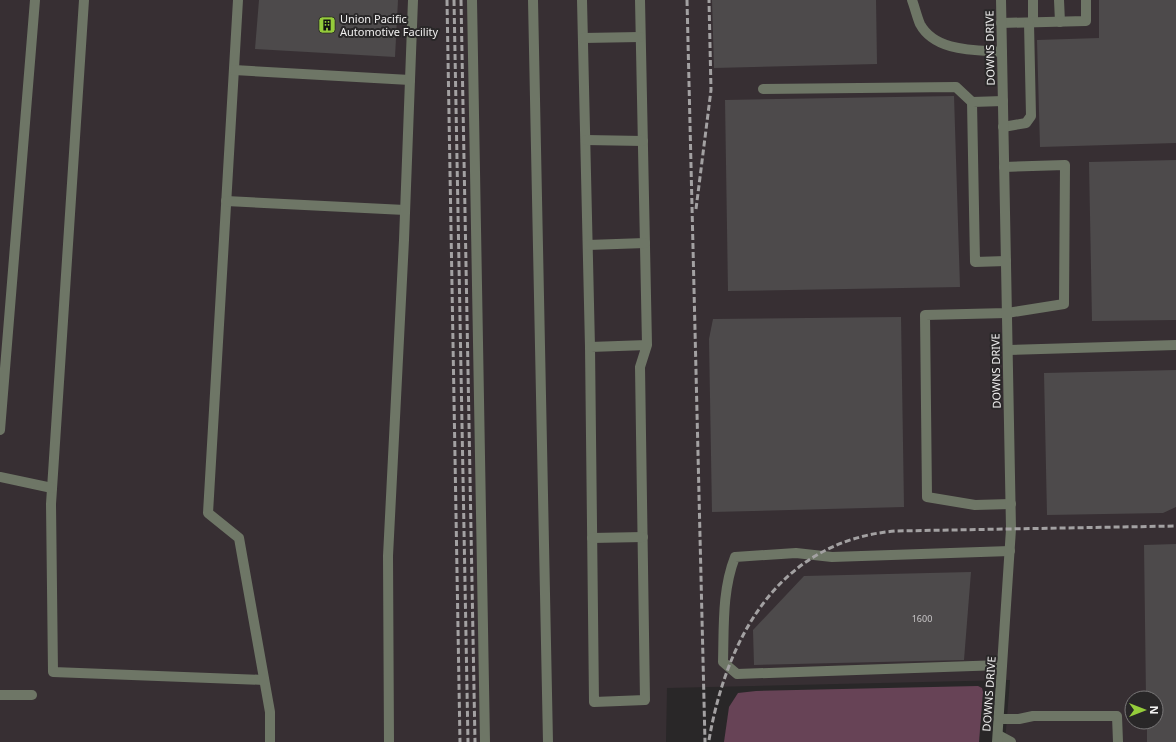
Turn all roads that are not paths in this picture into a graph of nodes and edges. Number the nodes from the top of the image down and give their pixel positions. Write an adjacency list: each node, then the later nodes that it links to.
1 (35, 0): 39 (street)
2 (84, 0): 41 (street)
3 (238, 0): 20 (street)
4 (413, 0): 21 (street)
5 (472, 0): 54 (street)
6 (533, 0): 55 (street)
7 (582, 0): 18 (street)
8 (640, 0): 17 (street)
9 (912, 0): 19 (street)
10 (1001, 0): 16 (street, DOWNS DRIVE)
11 (1033, 0): 14 (street)
12 (1059, 0): 15 (street)
13 (1086, 0): 15 (street)
14 (1031, 22): 15 (street); 16 (street); 25 (street)
15 (1060, 22)
16 (1001, 23): 19 (street, DOWNS DRIVE)
17 (640, 37): 18 (street); 27 (street)
18 (583, 38): 26 (street)
19 (1002, 52): 23 (street, DOWNS DRIVE)
20 (234, 70): 21 (street); 29 (street)
21 (410, 80): 30 (street)
22 (763, 89): 24 (street)
23 (1003, 101): 24 (street); 25 (street, DOWNS DRIVE)
24 (972, 102): 33 (street)
25 (1003, 127): 28 (street, DOWNS DRIVE)
26 (586, 140): 27 (street); 32 (street)
27 (643, 141): 31 (street)
28 (1004, 168): 33 (street, DOWNS DRIVE); 34 (street)
29 (226, 201): 30 (street); 47 (street)
30 (405, 210): 53 (street)
31 (645, 243): 32 (street); 35 (street)
32 (588, 245): 37 (street)
33 (1006, 261): 34 (street, DOWNS DRIVE)
34 (1007, 313): 38 (street, DOWNS DRIVE); 42 (street)
35 (647, 345): 37 (street); 43 (street)
36 (1176, 345): 38 (street)
37 (590, 347): 44 (street)
38 (1008, 350): 42 (street, DOWNS DRIVE)
39 (0, 430)
40 (0, 477): 41 (street)
41 (52, 488): 47 (street)
42 (1011, 504): 45 (street, DOWNS DRIVE)
43 (643, 537): 44 (street); 44 (street)
44 (592, 538)
45 (1010, 551): 46 (street, DOWNS DRIVE); 46 (street)
46 (1002, 665): 50 (street, DOWNS DRIVE)
47 (264, 680): 52 (street)
48 (0, 695): 49 (street)
49 (32, 695)
50 (999, 719): 51 (street, DOWNS DRIVE); 57 (street)
51 (998, 738): 56 (street)
52 (270, 742)
53 (389, 742)
54 (485, 742)
55 (548, 742)
56 (1011, 742)
57 (1118, 742)

